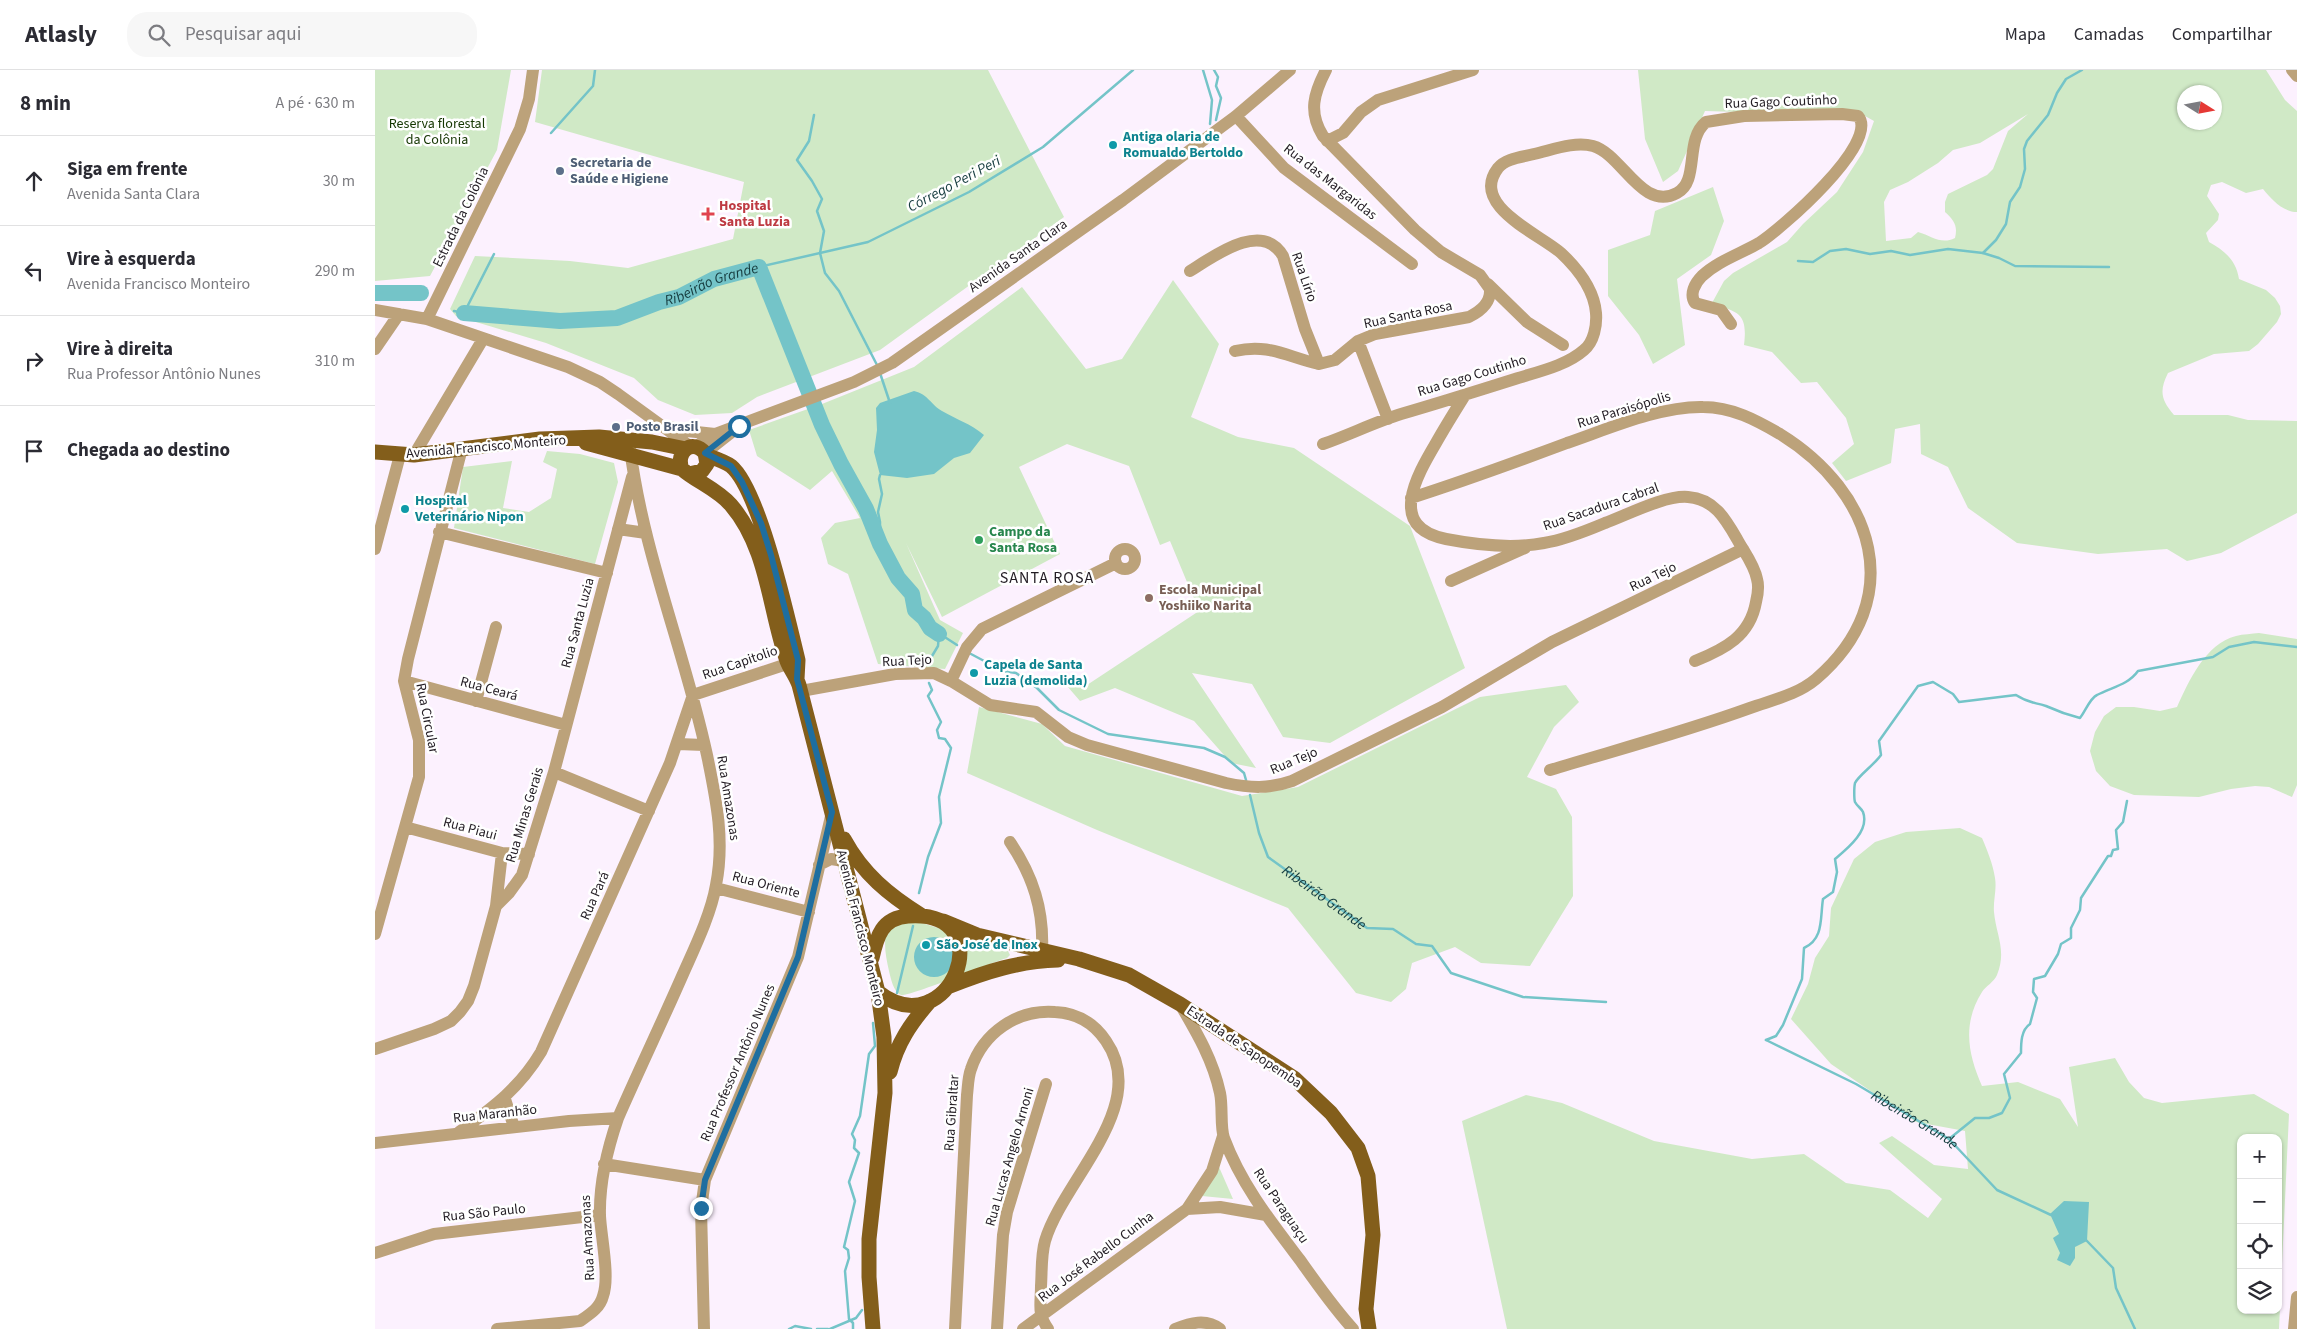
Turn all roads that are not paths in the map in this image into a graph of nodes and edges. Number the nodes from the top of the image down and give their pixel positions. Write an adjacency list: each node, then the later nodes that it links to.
1 (533, 70): 14 (street, Estrada da Colônia)
2 (1290, 70): 7 (street, Avenida Santa Clara)
3 (1326, 70): 8 (street)
4 (1473, 70): 8 (street)
5 (2291, 70): 6 (street)
6 (2297, 76)
7 (1236, 116): 9 (street, Rua das Margaridas); 25 (street, Avenida Santa Clara)
8 (1327, 141): 11 (street)
9 (1413, 264)
10 (1190, 271): 21 (street, Rua Lírio)
11 (1488, 284): 17 (street, Rua Santa Rosa); 18 (street)
12 (375, 310): 13 (street)
13 (399, 314): 14 (street); 19 (street)
14 (427, 319): 16 (street)
15 (1731, 324): 22 (street, Rua Gago Coutinho)
16 (483, 338): 24 (street); 32 (street)
17 (1357, 341): 21 (street); 23 (street, Rua Santa Rosa)
18 (1563, 345)
19 (375, 349)
20 (1235, 351): 21 (street)
21 (1319, 364)
22 (1465, 394): 23 (street, Rua Gago Coutinho); 35 (street)
23 (1388, 419): 27 (street, Rua Gago Coutinho)
24 (658, 424): 26 (street); 30 (street)
25 (739, 426): 26 (street, Avenida Santa Clara); 30 (street, Avenida Santa Clara)
26 (715, 434): 30 (street, Avenida Santa Clara)
27 (1323, 444)
28 (630, 447): 29 (main road, Avenida Francisco Monteiro); 30 (main road, Avenida Francisco Monteiro); 33 (main road, Avenida Francisco Monteiro); 34 (street, Rua Amazonas)
29 (462, 448): 32 (main road, Avenida Francisco Monteiro); 37 (street, Rua Circular)
30 (697, 450): 33 (main road); 33 (main road); 46 (main road, Avenida Francisco Monteiro)
31 (375, 452): 32 (main road, Avenida Francisco Monteiro)
32 (407, 455): 41 (street)
33 (685, 471): 46 (main road, Avenida Francisco Monteiro)
34 (633, 473): 36 (street, Rua Santa Luzia); 38 (street, Rua Amazonas)
35 (1411, 498): 39 (street, Rua Sacadura Cabral); 56 (street, Rua Paraisópolis)
36 (618, 529): 38 (street); 43 (street, Rua Santa Luzia)
37 (439, 532): 43 (street); 48 (street, Rua Circular)
38 (646, 533): 51 (street, Rua Amazonas)
39 (1532, 544): 40 (street, Rua Sacadura Cabral); 44 (street)
40 (1743, 548): 47 (street, Rua Sacadura Cabral); 49 (street, Rua Tejo)
41 (375, 549)
42 (1116, 564): 49 (street)
43 (607, 572): 53 (street, Rua Santa Luzia)
44 (1451, 581)
45 (496, 627): 52 (street)
46 (793, 661): 50 (main road, Avenida Francisco Monteiro); 51 (street, Rua Capitolio)
47 (1695, 661)
48 (404, 681): 52 (street, Rua Ceará); 60 (street, Rua Circular)
49 (951, 681): 50 (street, Rua Tejo)
50 (799, 685): 59 (main road, Avenida Francisco Monteiro)
51 (693, 695): 54 (street, Rua Pará); 55 (street, Rua Amazonas)
52 (476, 701): 53 (street, Rua Ceará)
53 (566, 725): 57 (street, Rua Minas Gerais)
54 (678, 744): 55 (street); 58 (street, Rua Pará)
55 (704, 745): 66 (street, Rua Amazonas)
56 (1550, 770)
57 (554, 772): 58 (street); 63 (street, Rua Minas Gerais)
58 (649, 811): 82 (street, Rua Pará)
59 (833, 816): 64 (main road, Avenida Francisco Monteiro); 65 (street, Rua Professor Antônio Nunes); 69 (main road)
60 (405, 827): 62 (street, Rua Piaui); 71 (street, Rua Circular)
61 (1010, 842): 72 (street)
62 (502, 853): 63 (street, Rua Piaui); 67 (street, Rua Minas Gerais)
63 (529, 854): 67 (street, Rua Minas Gerais)
64 (844, 862): 65 (street); 74 (main road, Avenida Francisco Monteiro)
65 (819, 865): 68 (street, Rua Professor Antônio Nunes)
66 (716, 888): 68 (street, Rua Oriente); 83 (street, Rua Amazonas)
67 (496, 906): 79 (street, Rua Minas Gerais)
68 (809, 912): 89 (street, Rua Professor Antônio Nunes)
69 (921, 915): 70 (main road); 74 (main road)
70 (943, 921): 72 (main road); 75 (main road)
71 (375, 934)
72 (1042, 952): 73 (main road)
73 (1079, 959): 75 (main road); 78 (main road, Estrada de Sapopemba)
74 (871, 961): 76 (main road, Avenida Francisco Monteiro)
75 (950, 986): 77 (main road)
76 (878, 992): 77 (main road); 81 (main road, Avenida Francisco Monteiro)
77 (930, 1001): 81 (main road)
78 (1180, 1004): 86 (street, Rua Paraguaçu); 107 (main road, Estrada de Sapopemba)
79 (375, 1049)
80 (1046, 1084): 101 (street, Rua Lucas Angelo Arnoni)
81 (885, 1093): 99 (main road)
82 (505, 1099): 84 (street); 85 (street, Rua Pará)
83 (618, 1118): 84 (street, Rua Maranhão); 88 (street, Rua Amazonas)
84 (514, 1127): 85 (street, Rua Maranhão)
85 (458, 1133): 87 (street, Rua Maranhão)
86 (1223, 1136): 90 (street, Rua José Rabello Cunha); 91 (street, Rua Paraguaçu)
87 (375, 1143)
88 (604, 1164): 89 (street); 92 (street, Rua Amazonas)
89 (705, 1180): 98 (street, Rua Professor Antônio Nunes)
90 (1187, 1209): 91 (street); 95 (street, Rua José Rabello Cunha)
91 (1266, 1214): 106 (street, Rua Paraguaçu)
92 (600, 1215): 93 (street, Rua São Paulo); 96 (street, Rua Amazonas)
93 (375, 1253)
94 (2297, 1297): 108 (street)
95 (1040, 1318): 100 (street, Rua Gibraltar); 102 (street, Rua José Rabello Cunha); 103 (street)
96 (583, 1325): 97 (street)
97 (497, 1329)
98 (704, 1329)
99 (873, 1329)
100 (955, 1329)
101 (997, 1329)
102 (1023, 1329)
103 (1048, 1329)
104 (1175, 1329): 105 (street)
105 (1219, 1329)
106 (1353, 1329)
107 (1369, 1329)
108 (2294, 1329)

